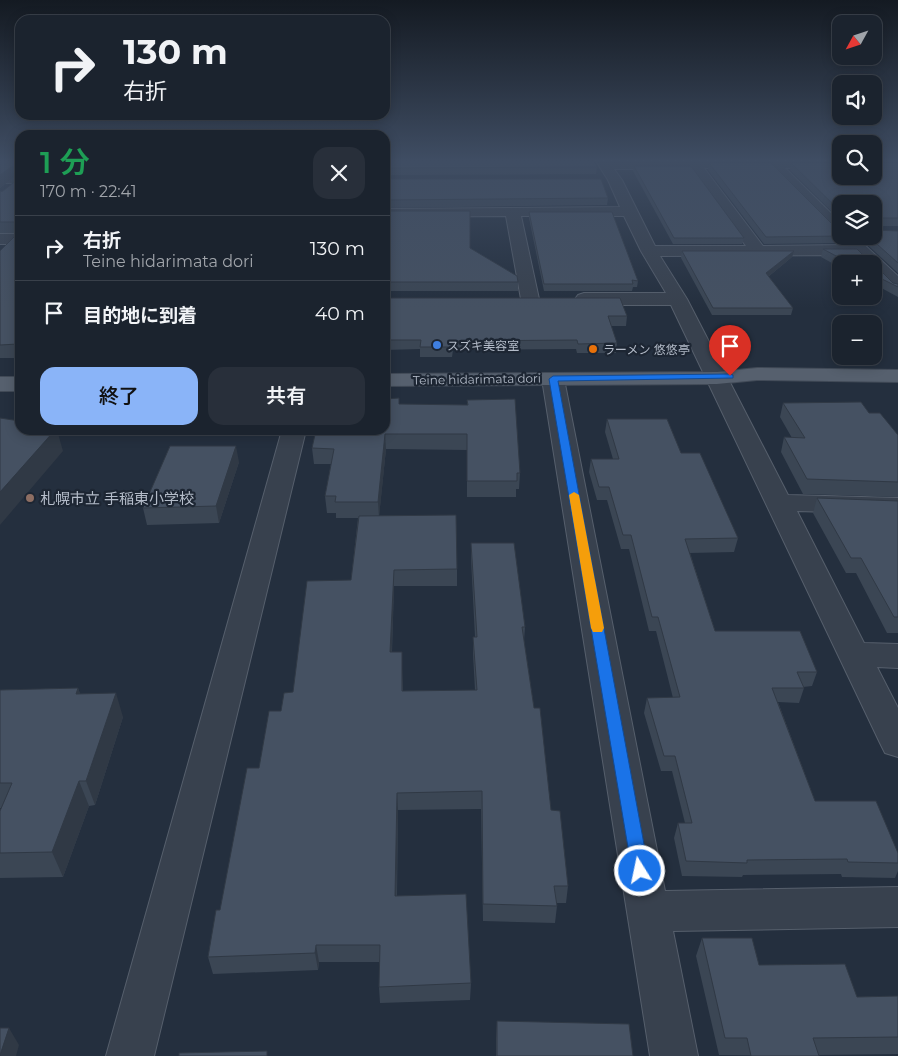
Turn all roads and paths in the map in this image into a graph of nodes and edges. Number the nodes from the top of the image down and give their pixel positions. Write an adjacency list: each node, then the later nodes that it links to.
1 (728, 210): 10 (street)
2 (819, 210): 6 (street)
3 (630, 211): 5 (street); 11 (street)
4 (390, 212): 5 (street)
5 (513, 212): 15 (street)
6 (832, 223)
7 (15, 239): 8 (street)
8 (0, 240)
9 (854, 245): 12 (street)
10 (757, 249): 11 (street); 12 (street)
11 (649, 250): 18 (street)
12 (859, 250): 13 (street)
13 (898, 286)
14 (511, 299): 15 (street)
15 (530, 299): 16 (street)
16 (550, 299)
17 (570, 299): 18 (street)
18 (678, 299): 20 (street)
19 (898, 376): 20 (main road, Teine hidarimata dori)
20 (717, 378): 21 (main road, Teine hidarimata dori); 26 (street)
21 (553, 379): 22 (main road, Teine hidarimata dori); 32 (street)
22 (390, 380)
23 (0, 384): 24 (main road)
24 (15, 384)
25 (293, 435): 33 (street)
26 (780, 503): 27 (street); 28 (street)
27 (898, 506)
28 (854, 654): 29 (street); 30 (street)
29 (898, 656)
30 (898, 743)
31 (898, 907): 32 (street)
32 (647, 911): 34 (street)
33 (130, 1056)
34 (674, 1056)

